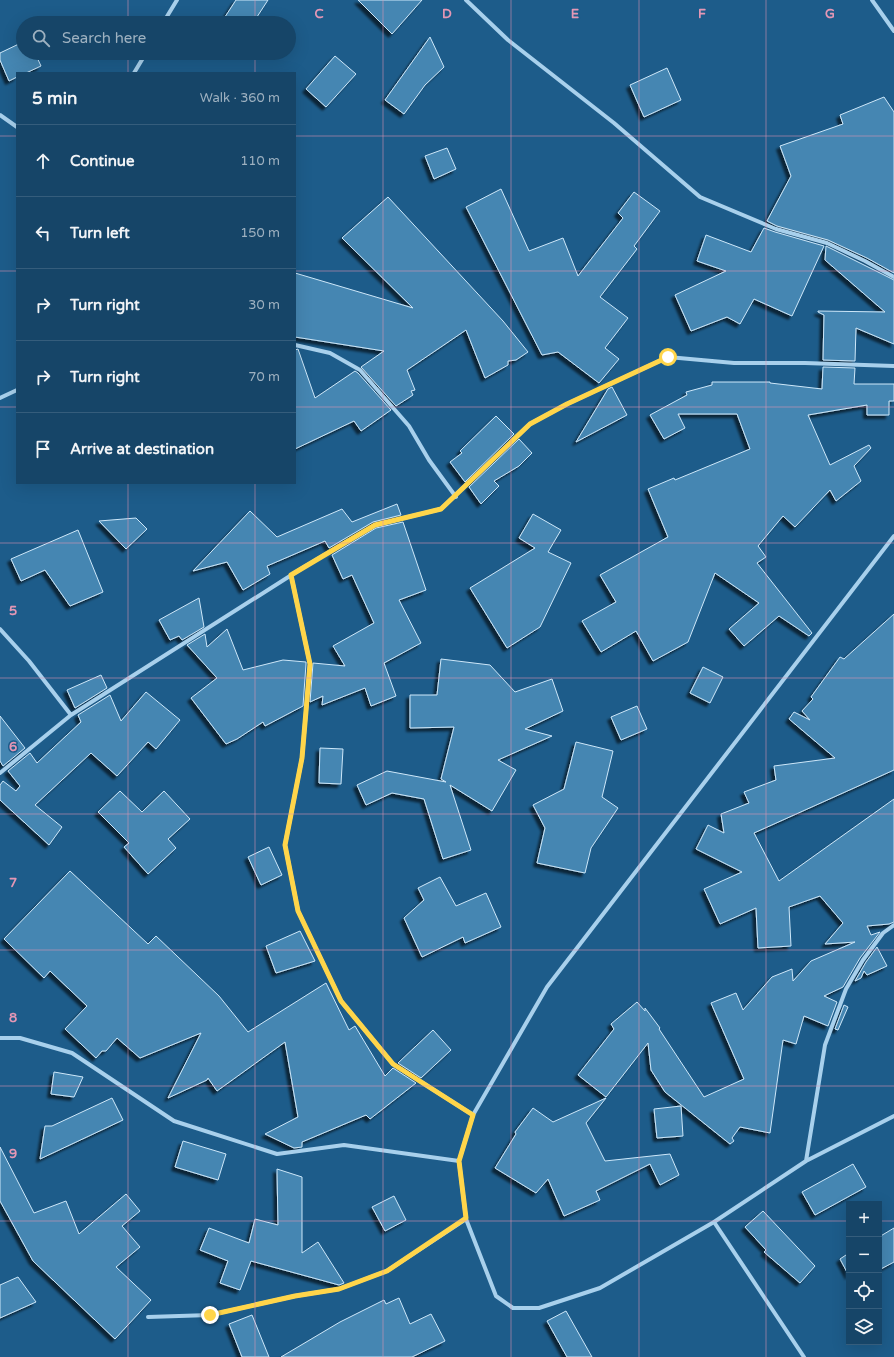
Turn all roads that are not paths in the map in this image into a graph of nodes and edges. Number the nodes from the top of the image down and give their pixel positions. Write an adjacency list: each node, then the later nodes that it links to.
1 (177, 0): 4 (street)
2 (466, 0): 10 (street)
3 (872, 0): 5 (street)
4 (167, 16)
5 (894, 31)
6 (142, 60): 7 (street)
7 (135, 72)
8 (0, 115): 9 (street)
9 (16, 126)
10 (894, 277)
11 (296, 345): 15 (street)
12 (894, 366): 15 (street)
13 (16, 390): 14 (street)
14 (0, 398)
15 (456, 497): 17 (street)
16 (894, 536): 23 (street)
17 (291, 575): 19 (street); 23 (street)
18 (0, 629): 19 (street)
19 (71, 715): 20 (street)
20 (0, 773)
21 (894, 925): 26 (street)
22 (0, 1038): 25 (street)
23 (473, 1115): 25 (street)
24 (894, 1116): 26 (street)
25 (459, 1161): 27 (street)
26 (806, 1161): 28 (street)
27 (466, 1218): 28 (street); 29 (street)
28 (714, 1222): 30 (street)
29 (148, 1317)
30 (804, 1357)

